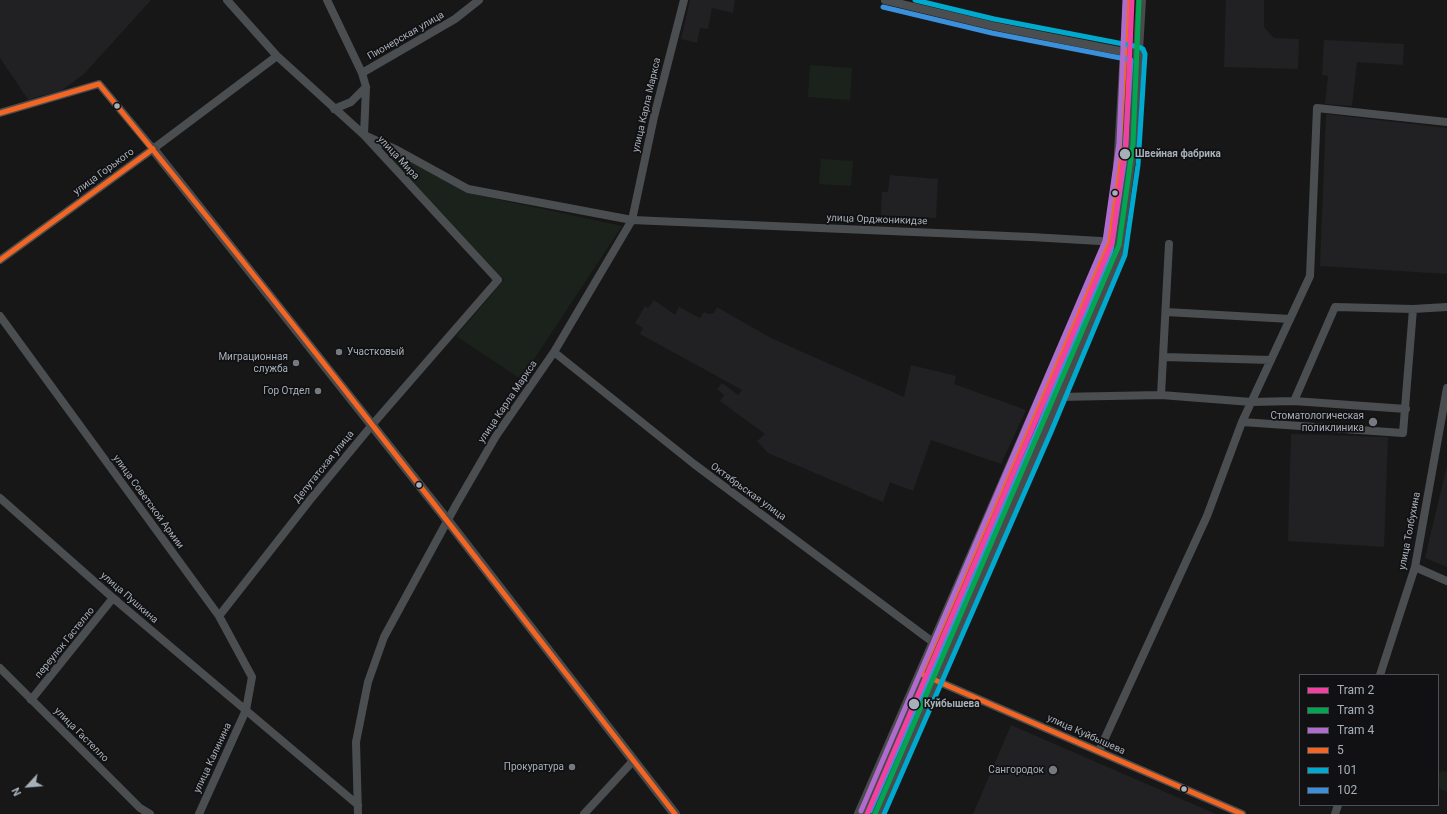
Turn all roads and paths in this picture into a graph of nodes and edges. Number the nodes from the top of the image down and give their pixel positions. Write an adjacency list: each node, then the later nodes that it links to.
1 (227, 0): 11 (street, улица Мира)
2 (327, 0): 12 (street)
3 (479, 0): 12 (street, Пионерская улица)
4 (684, 0): 19 (street, улица Карла Маркса)
5 (885, 0): 8 (street)
6 (1128, 0): 9 (main road)
7 (1141, 0): 10 (main road)
8 (903, 2): 9 (street)
9 (1125, 52): 10 (main road); 20 (main road)
10 (1138, 54): 22 (main road)
11 (277, 56): 14 (street, улица Мира); 18 (street, улица Горького)
12 (362, 73): 13 (street)
13 (366, 87): 14 (street); 17 (street)
14 (334, 109): 17 (street, улица Мира)
15 (0, 113): 18 (street)
16 (1447, 122): 29 (street)
17 (364, 135): 19 (street, улица Орджоникидзе); 24 (street, улица Мира)
18 (153, 149): 23 (street, улица Горького); 40 (main road)
19 (632, 220): 20 (street, улица Орджоникидзе); 30 (street, улица Карла Маркса)
20 (1108, 242): 22 (street, улица Орджоникидзе); 47 (main road)
21 (1169, 244): 27 (street)
22 (1120, 246): 35 (main road)
23 (0, 260)
24 (498, 280): 40 (street, Депутатская улица)
25 (1447, 307): 26 (street)
26 (1413, 309): 36 (street); 38 (street)
27 (1166, 312): 29 (street); 31 (street)
28 (0, 316): 46 (street, улица Советской Армии)
29 (1290, 319): 32 (street)
30 (554, 352): 42 (street, улица Карла Маркса); 47 (street, Октябрьская улица)
31 (1164, 357): 32 (street); 34 (street)
32 (1271, 360): 37 (street)
33 (1447, 388): 43 (street, улица Толбухина)
34 (1161, 395): 35 (street); 37 (street)
35 (1058, 397): 51 (main road)
36 (1294, 401): 37 (street); 38 (street)
37 (1252, 402): 39 (street)
38 (1406, 409): 39 (street)
39 (1242, 422): 54 (street)
40 (372, 425): 42 (main road); 46 (street, Депутатская улица)
41 (0, 498): 45 (street, улица Пушкина)
42 (448, 522): 55 (main road); 56 (street, улица Карла Маркса)
43 (1415, 567): 44 (street); 50 (street, улица Толбухина)
44 (1447, 581)
45 (113, 598): 52 (street, переулок Гастелло); 53 (street, улица Пушкина); 56 (street)
46 (219, 616): 53 (street, улица Советской Армии)
47 (934, 642): 49 (main road)
48 (0, 668): 52 (street, улица Гастелло)
49 (921, 674): 51 (street, улица Куйбышева); 62 (main road)
50 (1380, 674)
51 (934, 679): 54 (street, улица Куйбышева); 63 (main road)
52 (31, 700): 57 (street, улица Гастелло)
53 (246, 710): 56 (street, улица Пушкина); 58 (street, улица Калинина)
54 (1099, 751): 64 (street, улица Куйбышева)
55 (633, 761): 60 (street); 61 (main road)
56 (358, 805): 59 (street, улица Карла Маркса)
57 (150, 814)
58 (198, 814)
59 (358, 814)
60 (584, 814)
61 (675, 814)
62 (859, 814)
63 (876, 814)
64 (1242, 814)

